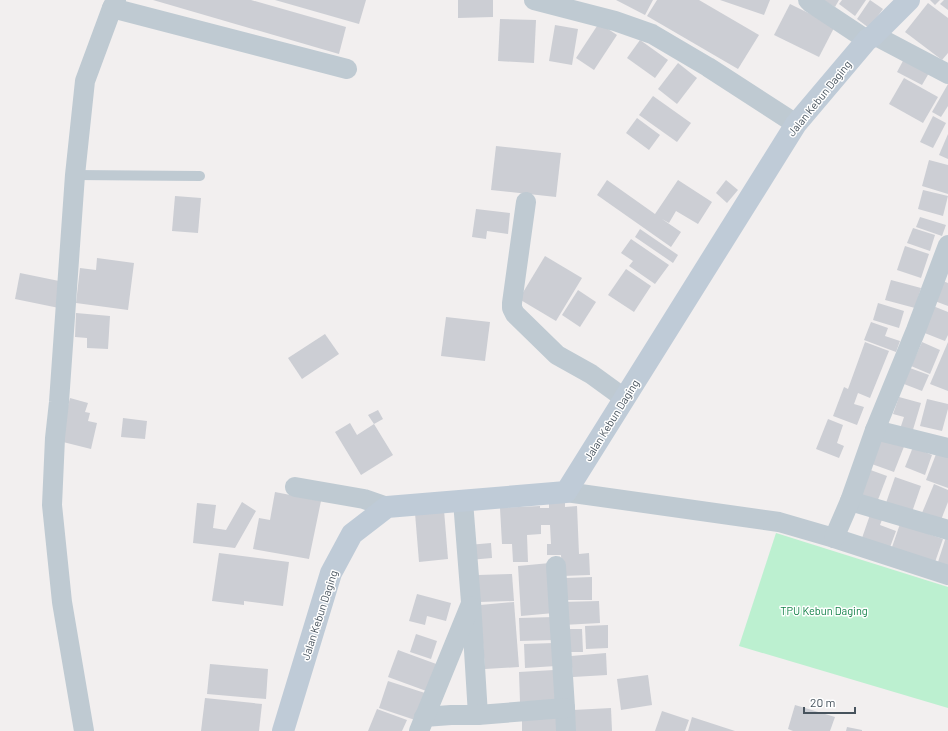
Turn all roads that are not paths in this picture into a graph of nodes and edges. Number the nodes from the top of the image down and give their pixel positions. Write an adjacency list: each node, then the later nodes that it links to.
1 (534, 0): 8 (street)
2 (808, 0): 5 (street)
3 (909, 0): 5 (street, Jalan Kebun Daging)
4 (114, 4): 6 (street); 9 (street)
5 (870, 37): 7 (street); 8 (street, Jalan Kebun Daging)
6 (347, 69)
7 (948, 74)
8 (796, 124): 13 (street, Jalan Kebun Daging)
9 (75, 175): 10 (lane); 29 (street)
10 (200, 176)
11 (526, 202): 13 (street)
12 (948, 245): 14 (street)
13 (624, 398): 17 (street, Jalan Kebun Daging)
14 (875, 430): 15 (street); 19 (street)
15 (948, 448)
16 (295, 487): 20 (street)
17 (566, 492): 18 (street); 22 (street)
18 (463, 501): 20 (street); 25 (street)
19 (850, 501): 21 (street); 22 (street)
20 (387, 507): 30 (street, Jalan Kebun Daging)
21 (948, 530)
22 (834, 538): 24 (street)
23 (556, 566): 26 (street)
24 (948, 575)
25 (471, 602): 27 (street); 28 (street)
26 (566, 708): 27 (street); 31 (street)
27 (475, 721): 28 (street)
28 (421, 724)
29 (84, 731)
30 (283, 731)
31 (566, 731)

